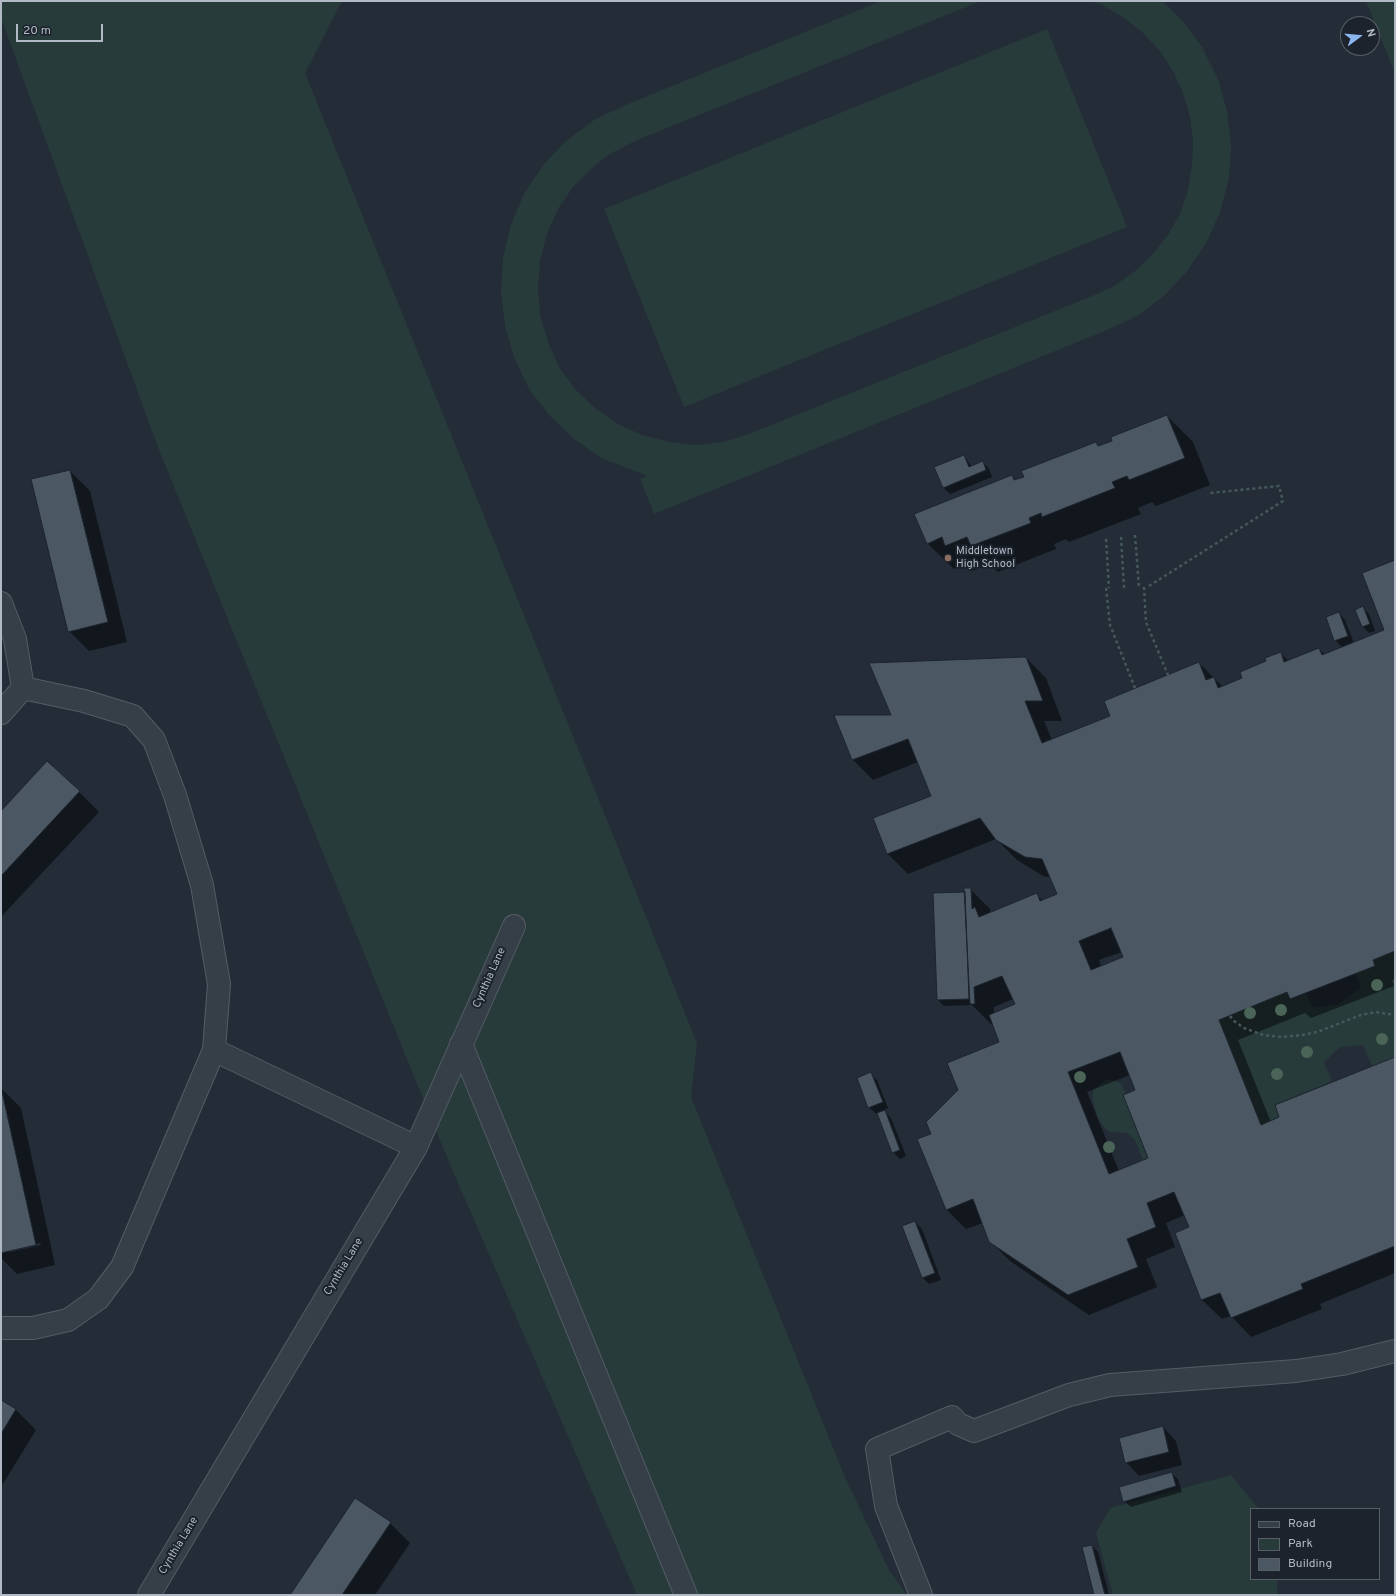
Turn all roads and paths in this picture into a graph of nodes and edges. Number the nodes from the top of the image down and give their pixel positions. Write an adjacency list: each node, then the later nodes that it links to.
1 (1210, 493): 5 (path)
2 (1135, 535): 6 (path)
3 (1121, 537): 8 (path)
4 (1106, 540): 12 (path)
5 (1149, 586)
6 (1139, 587)
7 (1144, 587): 10 (path)
8 (1124, 588)
9 (1, 603): 11 (street)
10 (1168, 675)
11 (23, 688): 13 (street); 18 (street)
12 (1135, 688)
13 (1, 713)
14 (514, 926): 17 (street, Cynthia Lane)
15 (1395, 1015): 16 (path)
16 (1230, 1016)
17 (461, 1044): 19 (street, Cynthia Lane); 23 (street)
18 (214, 1050): 19 (street); 20 (street)
19 (416, 1147): 22 (street, Cynthia Lane)
20 (1, 1328)
21 (1395, 1351): 24 (street)
22 (150, 1595)
23 (686, 1595)
24 (921, 1595)

